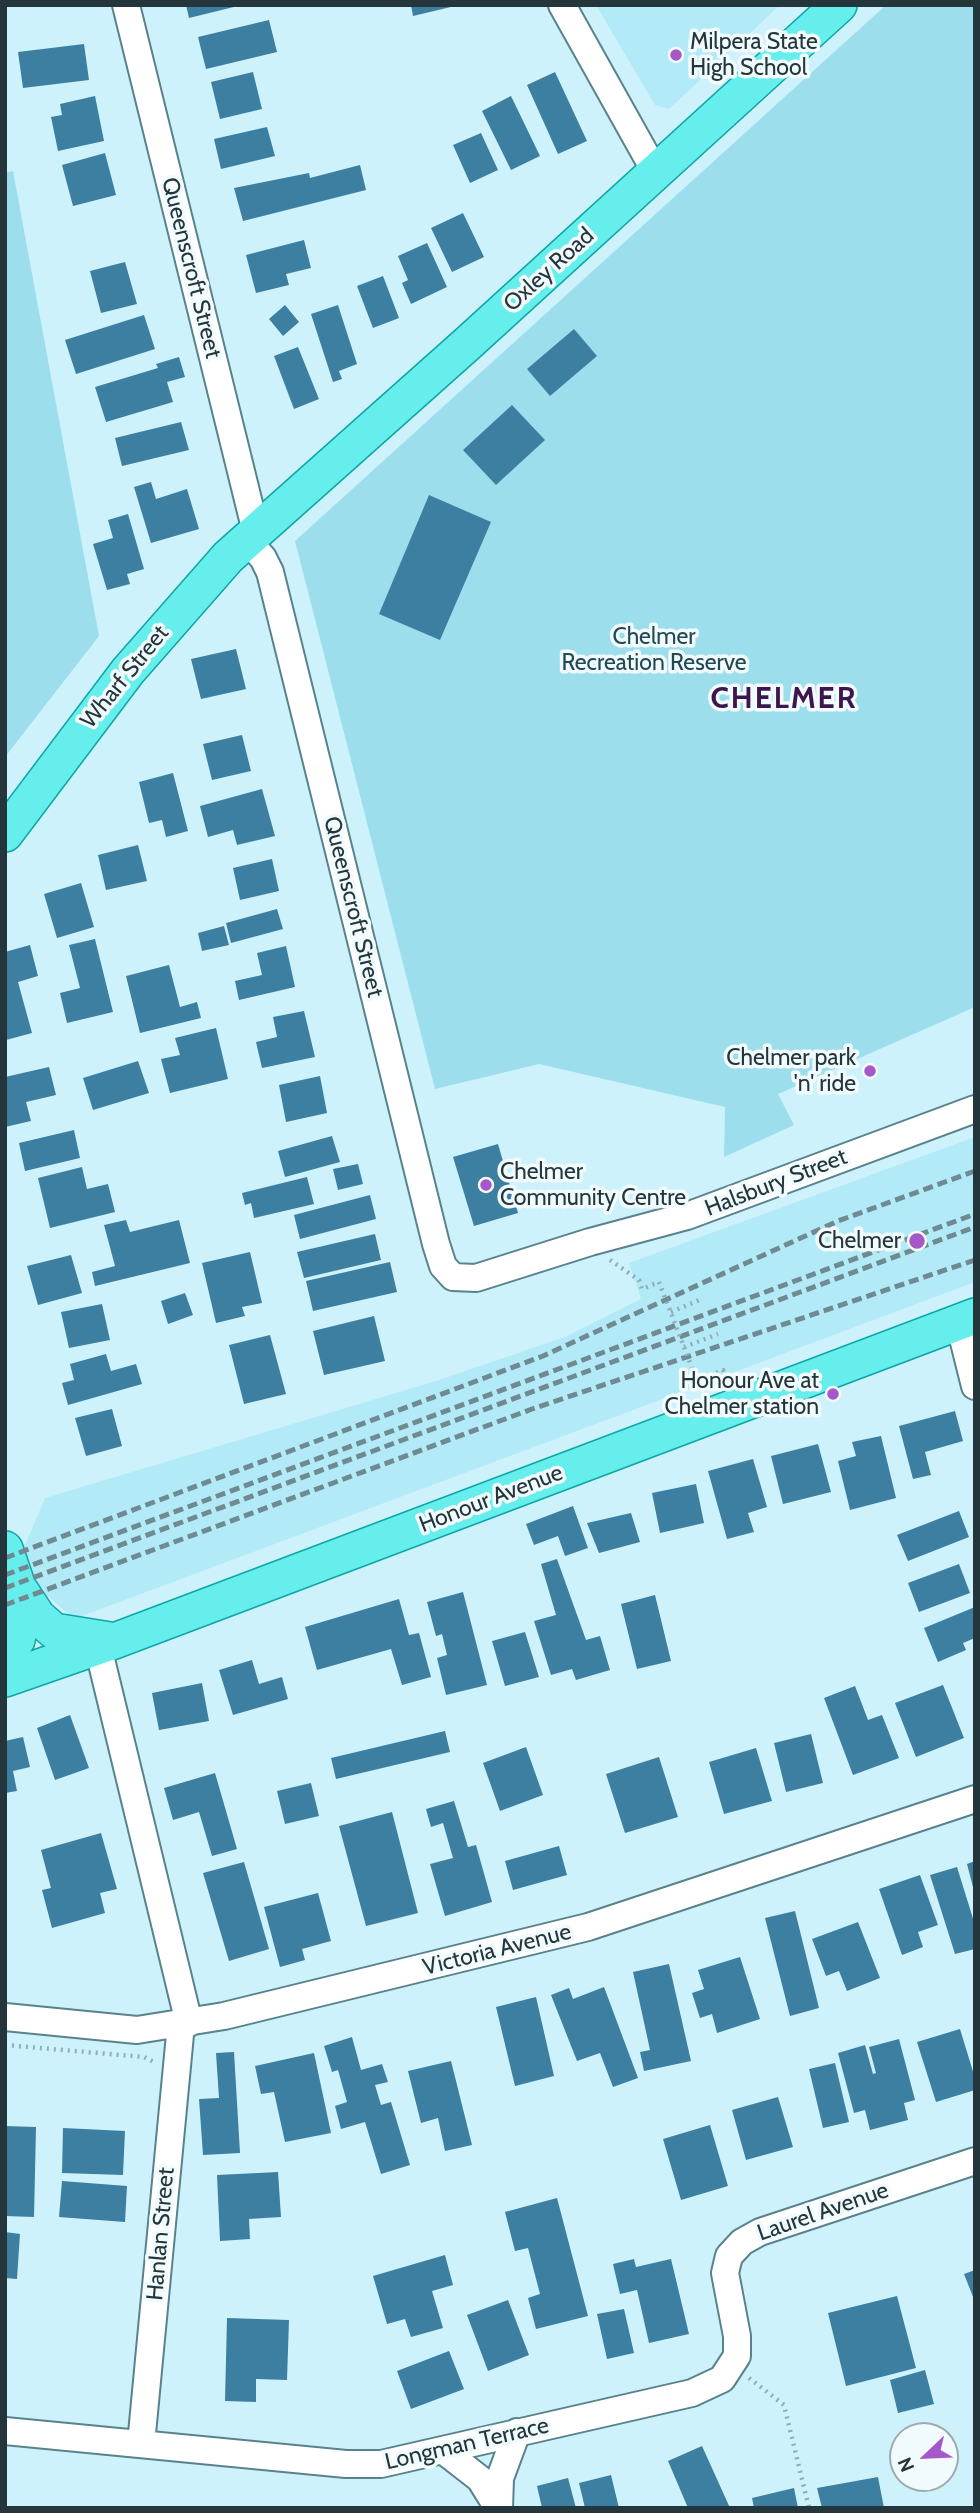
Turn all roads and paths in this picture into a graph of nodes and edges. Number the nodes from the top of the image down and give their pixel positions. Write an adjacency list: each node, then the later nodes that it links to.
1 (126, 5): 5 (street, Queenscroft Street)
2 (562, 5): 4 (street)
3 (839, 5): 4 (main road, Oxley Road)
4 (656, 173): 5 (main road, Oxley Road)
5 (252, 536): 6 (main road, Wharf Street); 9 (street, Queenscroft Street)
6 (5, 834)
7 (975, 1109): 9 (street, Halsbury Street)
8 (609, 1259): 11 (path, bridge)
9 (453, 1277)
10 (702, 1299): 11 (path)
11 (671, 1312): 14 (path, bridge)
12 (967, 1319): 16 (street); 19 (main road, Honour Avenue)
13 (718, 1335): 14 (path)
14 (684, 1347): 15 (path, bridge)
15 (726, 1379)
16 (975, 1386)
17 (5, 1549): 18 (main road)
18 (18, 1587): 19 (main road); 20 (main road)
19 (107, 1644): 21 (main road, Honour Avenue); 24 (street, Hanlan Street)
20 (5, 1657)
21 (5, 1679)
22 (975, 1799): 24 (street, Victoria Avenue)
23 (5, 2017): 24 (street, Victoria Avenue)
24 (185, 2024): 31 (street, Hanlan Street)
25 (5, 2045): 26 (path)
26 (160, 2058)
27 (975, 2161): 28 (street, Laurel Avenue)
28 (732, 2367): 30 (street, Longman Terrace); 34 (path)
29 (5, 2431): 31 (street, Longman Terrace)
30 (517, 2432): 32 (street, Longman Terrace); 33 (street)
31 (141, 2444): 32 (street, Longman Terrace)
32 (444, 2451): 33 (street)
33 (498, 2508)
34 (809, 2508)

